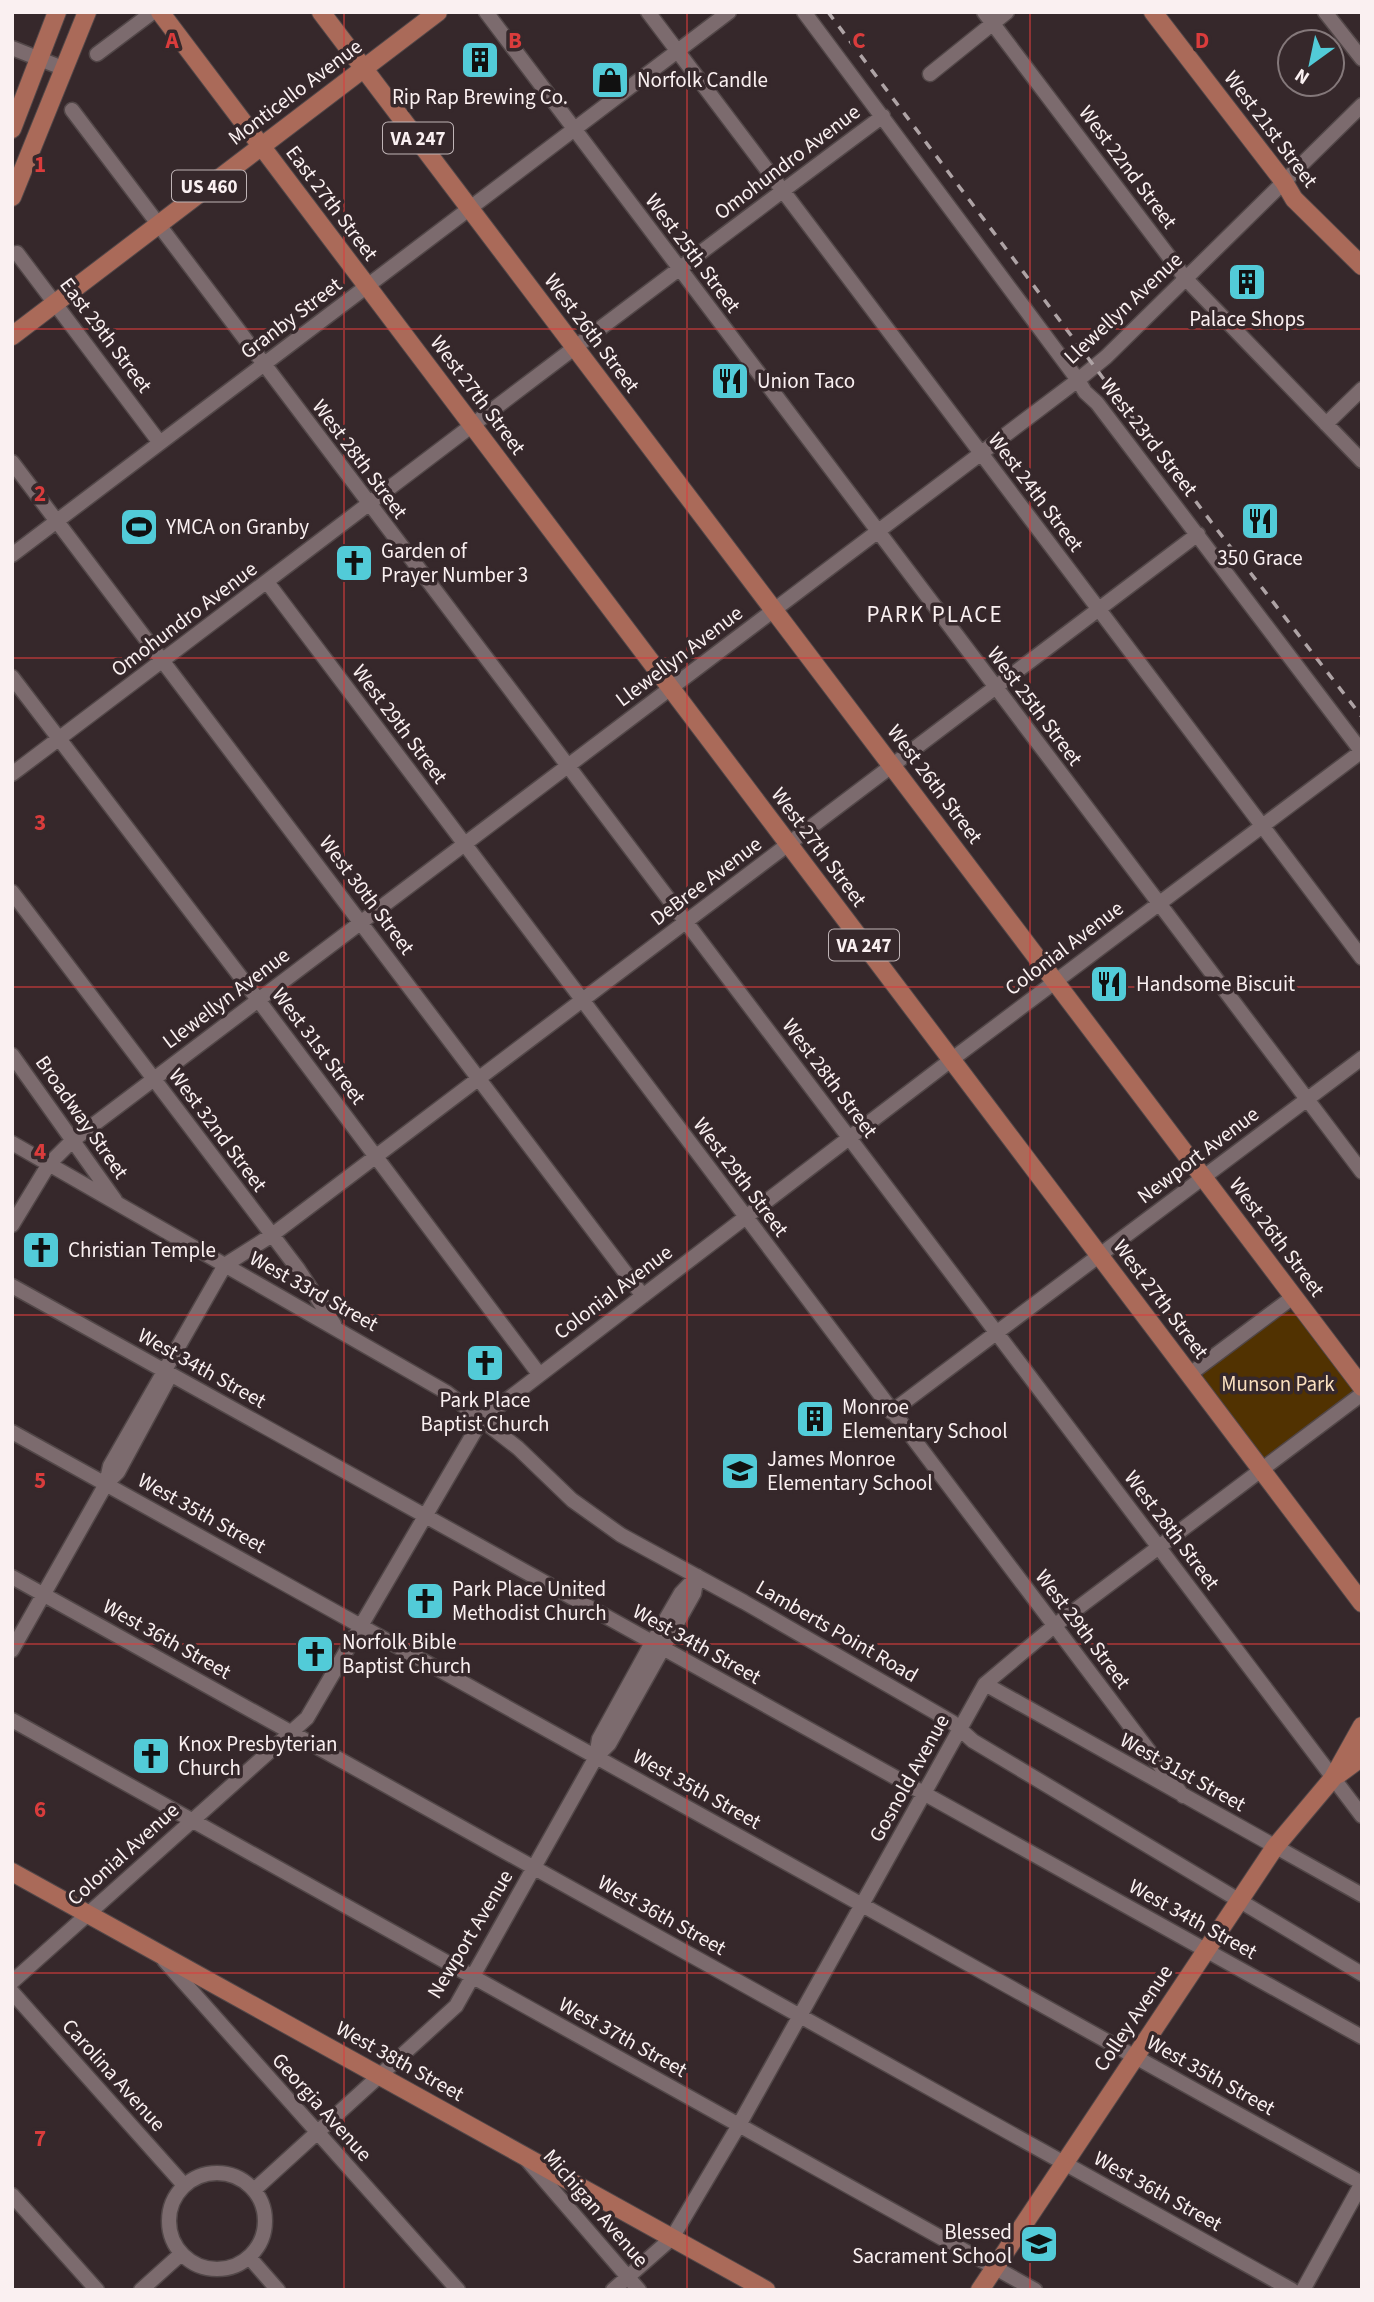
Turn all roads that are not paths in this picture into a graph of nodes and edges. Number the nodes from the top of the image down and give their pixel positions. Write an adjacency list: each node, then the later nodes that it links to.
1 (57, 12): 18 (main road)
2 (87, 12): 21 (main road)
3 (153, 12): 17 (street)
4 (160, 12): 28 (main road, East 27th Street / VA 247)
5 (321, 12): 20 (main road, VA 247)
6 (438, 12): 20 (main road, Monticello Avenue / US 460)
7 (486, 12): 27 (street, West 25th Street)
8 (648, 12): 16 (street, West 24th Street)
9 (729, 12): 16 (street, Granby Street)
10 (804, 12): 25 (street, West 23rd Street)
11 (1007, 12): 14 (street)
12 (1153, 12): 29 (main road, West 21st Street)
13 (1325, 12): 19 (street)
14 (989, 18): 22 (street); 37 (street, West 22nd Street)
15 (12, 48): 18 (street)
16 (677, 52): 27 (street, Granby Street); 30 (street, West 24th Street)
17 (97, 54)
18 (39, 59): 21 (street); 26 (main road)
19 (1362, 59)
20 (364, 68): 28 (main road, Monticello Avenue / US 460); 32 (main road, VA 247)
21 (65, 69): 31 (main road)
22 (930, 74)
23 (1362, 105): 29 (street, Llewellyn Avenue)
24 (72, 110): 33 (street, West 28th Street)
25 (883, 116): 30 (street, Omohundro Avenue); 43 (street, West 23rd Street)
26 (12, 129)
27 (574, 130): 32 (street, Granby Street); 36 (street, West 25th Street)
28 (260, 146): 33 (main road, Monticello Avenue / US 460); 38 (main road, East 27th Street / VA 247)
29 (1284, 182): 35 (main road, West 21st Street); 37 (street, Llewellyn Avenue)
30 (782, 192): 36 (street, Omohundro Avenue); 48 (street, West 24th Street)
31 (12, 197)
32 (471, 209): 38 (street, Granby Street); 41 (main road, West 26th Street / VA 247)
33 (158, 225): 39 (main road, Monticello Avenue / US 460); 42 (street, West 28th Street)
34 (17, 253): 39 (street, East 29th Street)
35 (1362, 266)
36 (679, 270): 41 (street, Omohundro Avenue); 53 (street, West 25th Street)
37 (1186, 279): 43 (street, Llewellyn Avenue); 45 (street, West 22nd Street)
38 (367, 287): 42 (street, Granby Street); 46 (main road, West 27th Street / VA 247)
39 (55, 303): 40 (main road, Monticello Avenue / US 460); 47 (street, East 29th Street)
40 (16, 330)
41 (575, 349): 46 (street, Omohundro Avenue); 57 (main road, West 26th Street / VA 247)
42 (264, 365): 47 (street, Granby Street); 51 (street, West 28th Street)
43 (1079, 380): 48 (street, Llewellyn Avenue); 54 (street, West 23rd Street)
44 (1362, 389): 45 (street)
45 (1326, 424): 49 (street, West 22nd Street)
46 (472, 425): 51 (street, Omohundro Avenue); 61 (main road, West 27th Street / VA 247)
47 (160, 443): 52 (street, Granby Street)
48 (981, 454): 53 (street, Llewellyn Avenue); 58 (street, West 24th Street)
49 (1362, 461)
50 (12, 462): 52 (street, West 30th Street)
51 (369, 505): 56 (street, Omohundro Avenue); 65 (street, West 28th Street)
52 (58, 520): 55 (street, Granby Street); 59 (street, West 30th Street)
53 (878, 532): 57 (street, Llewellyn Avenue); 62 (street, West 25th Street)
54 (1198, 534): 58 (street, DeBree Avenue); 64 (street, West 23rd Street)
55 (12, 555)
56 (267, 582): 59 (street, Omohundro Avenue); 69 (street, West 29th Street)
57 (774, 610): 61 (street, Llewellyn Avenue); 66 (main road, West 26th Street / VA 247)
58 (1099, 611): 62 (street, DeBree Avenue); 68 (street, West 24th Street)
59 (164, 661): 63 (street, Omohundro Avenue); 73 (street, West 30th Street)
60 (12, 677): 63 (street, West 31st Street)
61 (672, 689): 65 (street, Llewellyn Avenue); 70 (main road, West 27th Street / VA 247)
62 (996, 689): 66 (street, DeBree Avenue); 72 (street, West 25th Street)
63 (60, 739): 67 (street, Omohundro Avenue); 77 (street, West 31st Street)
64 (1362, 752): 68 (street, Colonial Avenue)
65 (568, 766): 69 (street, Llewellyn Avenue); 74 (street, West 28th Street)
66 (893, 767): 70 (street, DeBree Avenue); 76 (main road, West 26th Street / VA 247)
67 (12, 774)
68 (1262, 825): 72 (street, Colonial Avenue); 75 (street, West 24th Street)
69 (465, 845): 73 (street, Llewellyn Avenue); 78 (street, West 29th Street)
70 (789, 845): 74 (street, DeBree Avenue); 81 (main road, West 27th Street / VA 247)
71 (12, 892): 82 (street, West 32nd Street)
72 (1158, 903): 76 (street, Colonial Avenue); 84 (street, West 25th Street)
73 (361, 923): 77 (street, Llewellyn Avenue); 83 (street, West 30th Street)
74 (686, 923): 78 (street, DeBree Avenue); 85 (street, West 28th Street)
75 (1362, 958)
76 (1055, 981): 81 (street, Colonial Avenue); 91 (main road, West 26th Street / VA 247)
77 (258, 1000): 82 (street, Llewellyn Avenue); 88 (street, West 31st Street)
78 (583, 1001): 83 (street, DeBree Avenue); 93 (street, West 29th Street)
79 (12, 1055): 86 (street, Broadway Street)
80 (1362, 1058): 84 (street, Newport Avenue)
81 (951, 1060): 85 (street, Colonial Avenue); 96 (main road, West 27th Street / VA 247)
82 (154, 1079): 86 (street, Llewellyn Avenue); 95 (street, West 32nd Street)
83 (480, 1079): 88 (street, DeBree Avenue); 99 (street, West 30th Street)
84 (1307, 1100): 90 (street, West 25th Street); 91 (street, Newport Avenue)
85 (850, 1139): 93 (street, Colonial Avenue); 102 (street, West 28th Street)
86 (72, 1141): 89 (street, Llewellyn Avenue); 92 (street, Broadway Street)
87 (12, 1143): 89 (street, West 33rd Street)
88 (376, 1158): 95 (street, DeBree Avenue); 104 (street, West 31st Street)
89 (49, 1164): 92 (street, West 33rd Street); 94 (street, Llewellyn Avenue)
90 (1362, 1172)
91 (1204, 1177): 96 (street, Newport Avenue); 100 (main road, West 26th Street / VA 247)
92 (118, 1204): 97 (street, West 33rd Street)
93 (746, 1218): 99 (street, Colonial Avenue); 108 (street, West 29th Street)
94 (12, 1225)
95 (272, 1236): 97 (street, DeBree Avenue); 101 (street, West 32nd Street)
96 (1100, 1256): 102 (street, Newport Avenue); 105 (main road, West 27th Street / VA 247)
97 (229, 1268): 101 (street, West 33rd Street); 103 (street, DeBree Avenue)
98 (12, 1286): 103 (street, West 34th Street)
99 (643, 1296): 104 (street, Colonial Avenue)
100 (1293, 1297): 105 (street); 106 (main road, West 26th Street / VA 247)
101 (337, 1328): 109 (street, West 33rd Street)
102 (997, 1333): 108 (street, Newport Avenue); 114 (street, West 28th Street)
103 (167, 1372): 112 (street, DeBree Avenue); 113 (street, West 34th Street)
104 (539, 1374): 109 (street, Colonial Avenue)
105 (1190, 1374): 111 (main road, West 27th Street / VA 247)
106 (1362, 1387)
107 (1362, 1394): 111 (street, Gosnold Avenue)
108 (891, 1412): 120 (street, West 29th Street)
109 (482, 1419): 113 (street, Colonial Avenue); 115 (street, Lamberts Point Road)
110 (12, 1432): 112 (street, West 35th Street)
111 (1261, 1469): 114 (street, Gosnold Avenue); 118 (main road, West 27th Street / VA 247)
112 (106, 1484): 117 (street, DeBree Avenue); 119 (street, West 35th Street)
113 (424, 1516): 119 (street, Colonial Avenue); 121 (street, West 34th Street)
114 (1159, 1548): 120 (street, Gosnold Avenue); 130 (street, West 28th Street)
115 (697, 1576): 121 (street, Newport Avenue); 126 (street, Lamberts Point Road)
116 (12, 1577): 117 (street, West 36th Street)
117 (43, 1594): 122 (street, DeBree Avenue); 127 (street, West 36th Street)
118 (1362, 1603)
119 (362, 1626): 127 (street, Colonial Avenue); 128 (street, West 35th Street)
120 (1054, 1626): 123 (street, Gosnold Avenue); 132 (street, West 29th Street)
121 (657, 1646): 128 (street, Newport Avenue); 131 (street, West 34th Street)
122 (12, 1650)
123 (985, 1684): 126 (street, Gosnold Avenue); 132 (street, West 31st Street)
124 (12, 1720): 134 (street, West 37th Street)
125 (1362, 1726): 130 (main road, Colley Avenue)
126 (960, 1729): 131 (street, Gosnold Avenue); 139 (street, Lamberts Point Road)
127 (291, 1732): 134 (street, Colonial Avenue); 136 (street, West 36th Street)
128 (596, 1757): 136 (street, Newport Avenue); 140 (street, West 35th Street)
129 (1362, 1757): 130 (main road, Colley Avenue)
130 (1333, 1778): 133 (street, West 28th Street); 135 (main road, Colley Avenue)
131 (924, 1794): 140 (street, Gosnold Avenue); 142 (street, West 34th Street)
132 (1183, 1796): 135 (street, West 31st Street)
133 (1362, 1816)
134 (191, 1820): 141 (street, Colonial Avenue); 145 (street, West 37th Street)
135 (1275, 1847): 138 (street, West 31st Street); 139 (main road, Colley Avenue)
136 (534, 1868): 145 (street, Newport Avenue); 148 (street, West 36th Street)
137 (12, 1872): 141 (main road, West 38th Street)
138 (1362, 1895)
139 (1240, 1900): 142 (main road, Colley Avenue); 144 (street, Lamberts Point Road)
140 (862, 1905): 148 (street, Gosnold Avenue); 150 (street, West 35th Street)
141 (88, 1913): 143 (main road, West 38th Street); 146 (street, Colonial Avenue)
142 (1206, 1950): 149 (street, West 34th Street); 150 (main road, Colley Avenue)
143 (156, 1951): 151 (main road, West 38th Street); 153 (street, Georgia Avenue)
144 (1362, 1974)
145 (473, 1977): 151 (street, Newport Avenue); 152 (street, West 37th Street)
146 (12, 1982)
147 (12, 1992): 157 (street, Carolina Avenue)
148 (800, 2016): 152 (street, Gosnold Avenue); 155 (street, West 36th Street)
149 (1362, 2037)
150 (1135, 2056): 155 (main road, Colley Avenue); 156 (street, West 35th Street)
151 (380, 2076): 153 (street, Newport Avenue); 154 (main road, West 38th Street)
152 (739, 2125): 160 (street, Gosnold Avenue); 163 (street, West 37th Street)
153 (316, 2132): 158 (street, Newport Avenue); 168 (street, Georgia Avenue)
154 (522, 2154): 160 (main road, West 38th Street); 164 (street, Michigan Avenue)
155 (1064, 2163): 163 (main road, Colley Avenue); 174 (street, West 36th Street)
156 (1362, 2183): 175 (street)
157 (184, 2185): 158 (street); 161 (street)
158 (254, 2190): 162 (street)
159 (12, 2195): 165 (street)
160 (672, 2238): 164 (street, Gosnold Avenue); 171 (main road, West 38th Street)
161 (181, 2253): 162 (street); 166 (street)
162 (249, 2258): 167 (street)
163 (995, 2267): 172 (main road, Colley Avenue); 173 (street, West 37th Street)
164 (627, 2277): 169 (street, Gosnold Avenue); 170 (street, Michigan Avenue)
165 (97, 2290)
166 (141, 2290)
167 (278, 2290)
168 (458, 2290)
169 (613, 2290)
170 (639, 2290)
171 (766, 2290)
172 (980, 2290)
173 (1035, 2290)
174 (1292, 2290)
175 (1303, 2290)

